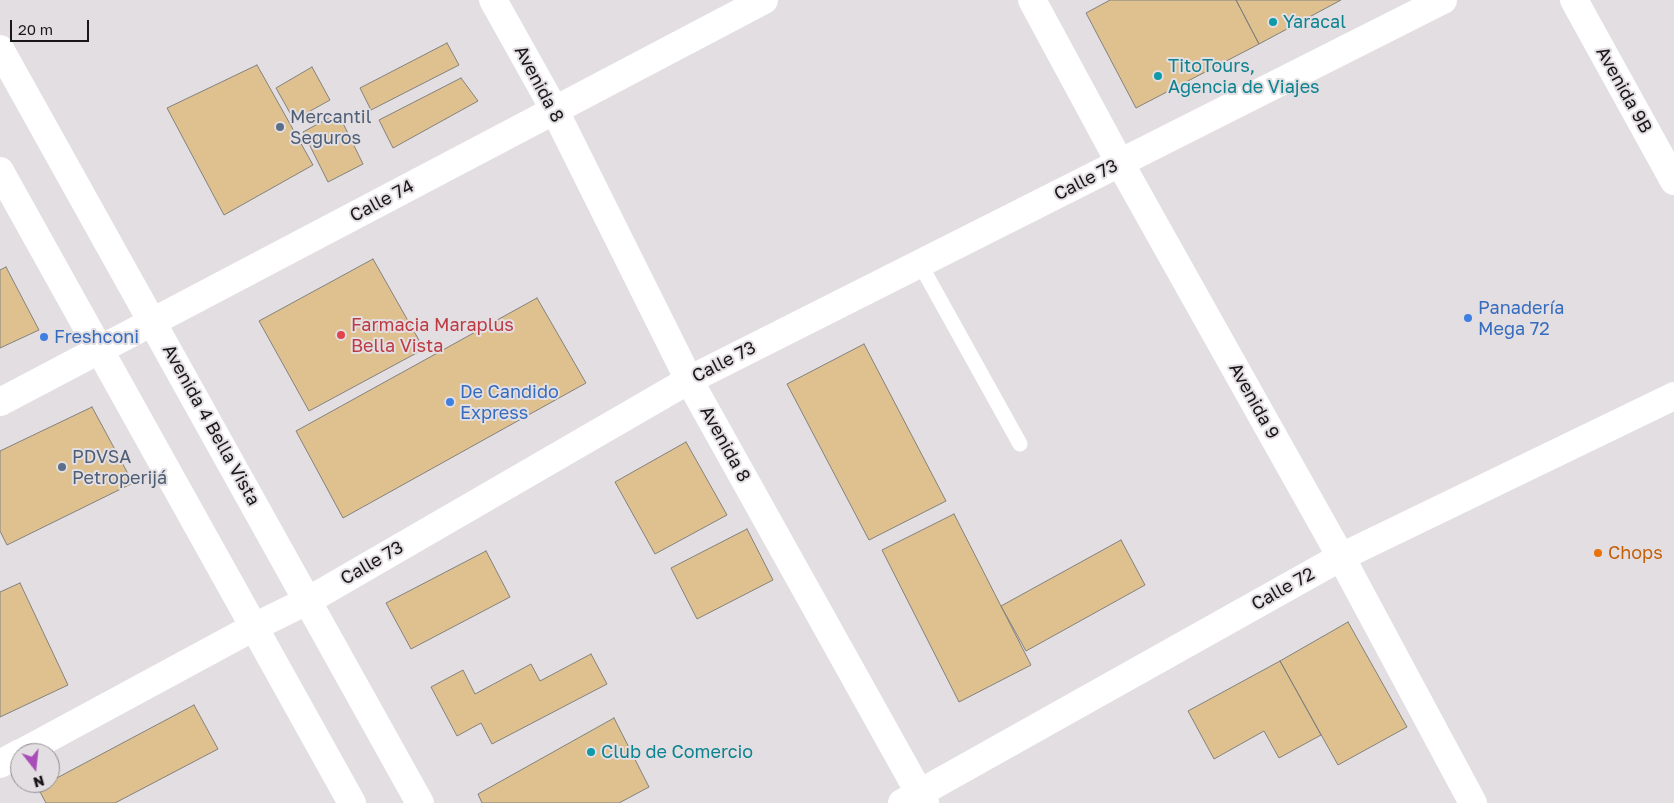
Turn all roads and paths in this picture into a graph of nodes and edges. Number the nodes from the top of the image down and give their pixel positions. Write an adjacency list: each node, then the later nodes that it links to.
1 (493, 0): 7 (street, Avenida 8)
2 (764, 0): 7 (street, Calle 74)
3 (1032, 0): 8 (street, Avenida 9)
4 (1442, 0): 8 (street, Calle 73)
5 (1574, 0): 10 (street, Avenida 9B)
6 (0, 49): 12 (street, Avenida 4 Bella Vista)
7 (554, 109): 12 (street, Calle 74); 14 (street, Avenida 8)
8 (1120, 163): 11 (street, Calle 73); 18 (street, Avenida 9)
9 (0, 171): 13 (street)
10 (1674, 180)
11 (920, 264): 14 (street, Calle 73); 17 (lane)
12 (154, 323): 13 (street, Calle 74); 19 (street, Avenida 4 Bella Vista)
13 (99, 349): 16 (street, Calle 74); 20 (street)
14 (689, 380): 19 (street, Calle 73); 22 (street, Avenida 8)
15 (1674, 396): 18 (street, Calle 72)
16 (0, 402)
17 (1020, 444)
18 (1341, 557): 22 (street, Calle 72); 25 (street, Avenida 9)
19 (309, 600): 20 (street, Calle 73); 24 (street, Avenida 4 Bella Vista)
20 (254, 627): 21 (street, Calle 73); 23 (street)
21 (39, 743)
22 (915, 800)
23 (352, 803)
24 (420, 803)
25 (1473, 803)

